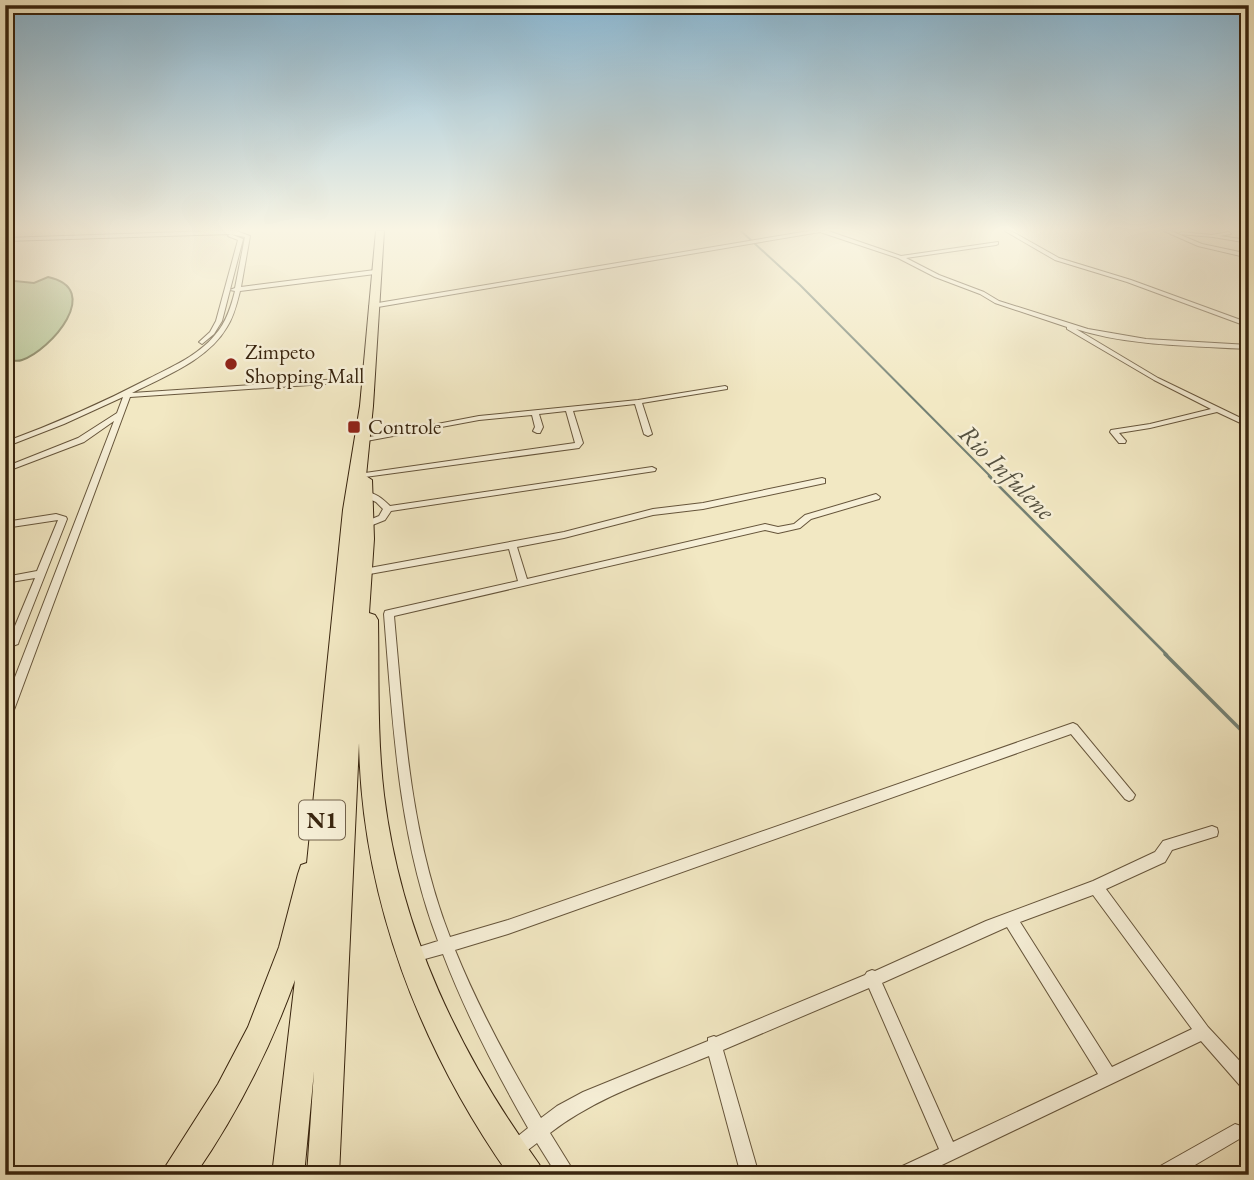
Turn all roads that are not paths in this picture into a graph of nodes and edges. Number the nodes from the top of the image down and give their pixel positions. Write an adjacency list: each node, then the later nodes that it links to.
1 (227, 286): 8 (street)
2 (252, 286): 7 (street)
3 (374, 286): 9 (highway, N1)
4 (491, 286): 9 (street)
5 (963, 286): 10 (street)
6 (1143, 286): 11 (street)
7 (237, 288): 8 (street); 15 (street)
8 (226, 289): 24 (street)
9 (372, 306): 13 (highway, N1)
10 (1063, 323): 12 (street); 18 (street)
11 (1249, 325)
12 (1249, 346)
13 (369, 379): 15 (street); 25 (highway, N1)
14 (725, 388): 16 (street)
15 (125, 395): 20 (street); 27 (street)
16 (638, 402): 17 (street); 23 (street)
17 (569, 410): 19 (street); 30 (street)
18 (1216, 410): 21 (street); 26 (street)
19 (535, 413): 22 (street); 25 (street)
20 (118, 414): 29 (street); 44 (street)
21 (1249, 425)
22 (537, 431)
23 (648, 434)
24 (5, 440)
25 (364, 440): 30 (highway, N1)
26 (1122, 441)
27 (5, 446)
28 (652, 469): 34 (street)
29 (5, 470)
30 (363, 470): 32 (highway, N1); 47 (highway, N1)
31 (822, 481): 37 (street)
32 (366, 494): 34 (street); 36 (highway, N1)
33 (877, 497): 41 (street)
34 (388, 509): 36 (street)
35 (5, 525): 38 (street)
36 (365, 525): 39 (highway, N1)
37 (512, 545): 39 (street); 41 (street)
38 (39, 574): 40 (street); 43 (street)
39 (363, 574): 42 (highway); 63 (highway, N1)
40 (5, 580)
41 (523, 582): 42 (street)
42 (379, 616): 50 (street); 51 (highway)
43 (5, 645)
44 (5, 718)
45 (1129, 795): 50 (street)
46 (1212, 832): 48 (street)
47 (319, 845): 61 (highway); 62 (highway, N1)
48 (1096, 887): 49 (street); 53 (street)
49 (1010, 919): 52 (street); 55 (street)
50 (445, 946): 51 (street); 57 (street)
51 (410, 957): 59 (highway)
52 (872, 977): 54 (street); 60 (street)
53 (1203, 1032): 55 (street); 56 (street)
54 (714, 1044): 57 (street); 66 (street)
55 (1109, 1077): 60 (street)
56 (1249, 1083)
57 (539, 1129): 59 (street); 65 (street)
58 (1235, 1132): 68 (street)
59 (511, 1152): 64 (highway)
60 (949, 1153): 67 (street)
61 (176, 1175)
62 (288, 1175)
63 (323, 1175)
64 (528, 1175)
65 (567, 1175)
66 (750, 1175)
67 (902, 1175)
68 (1161, 1175)

